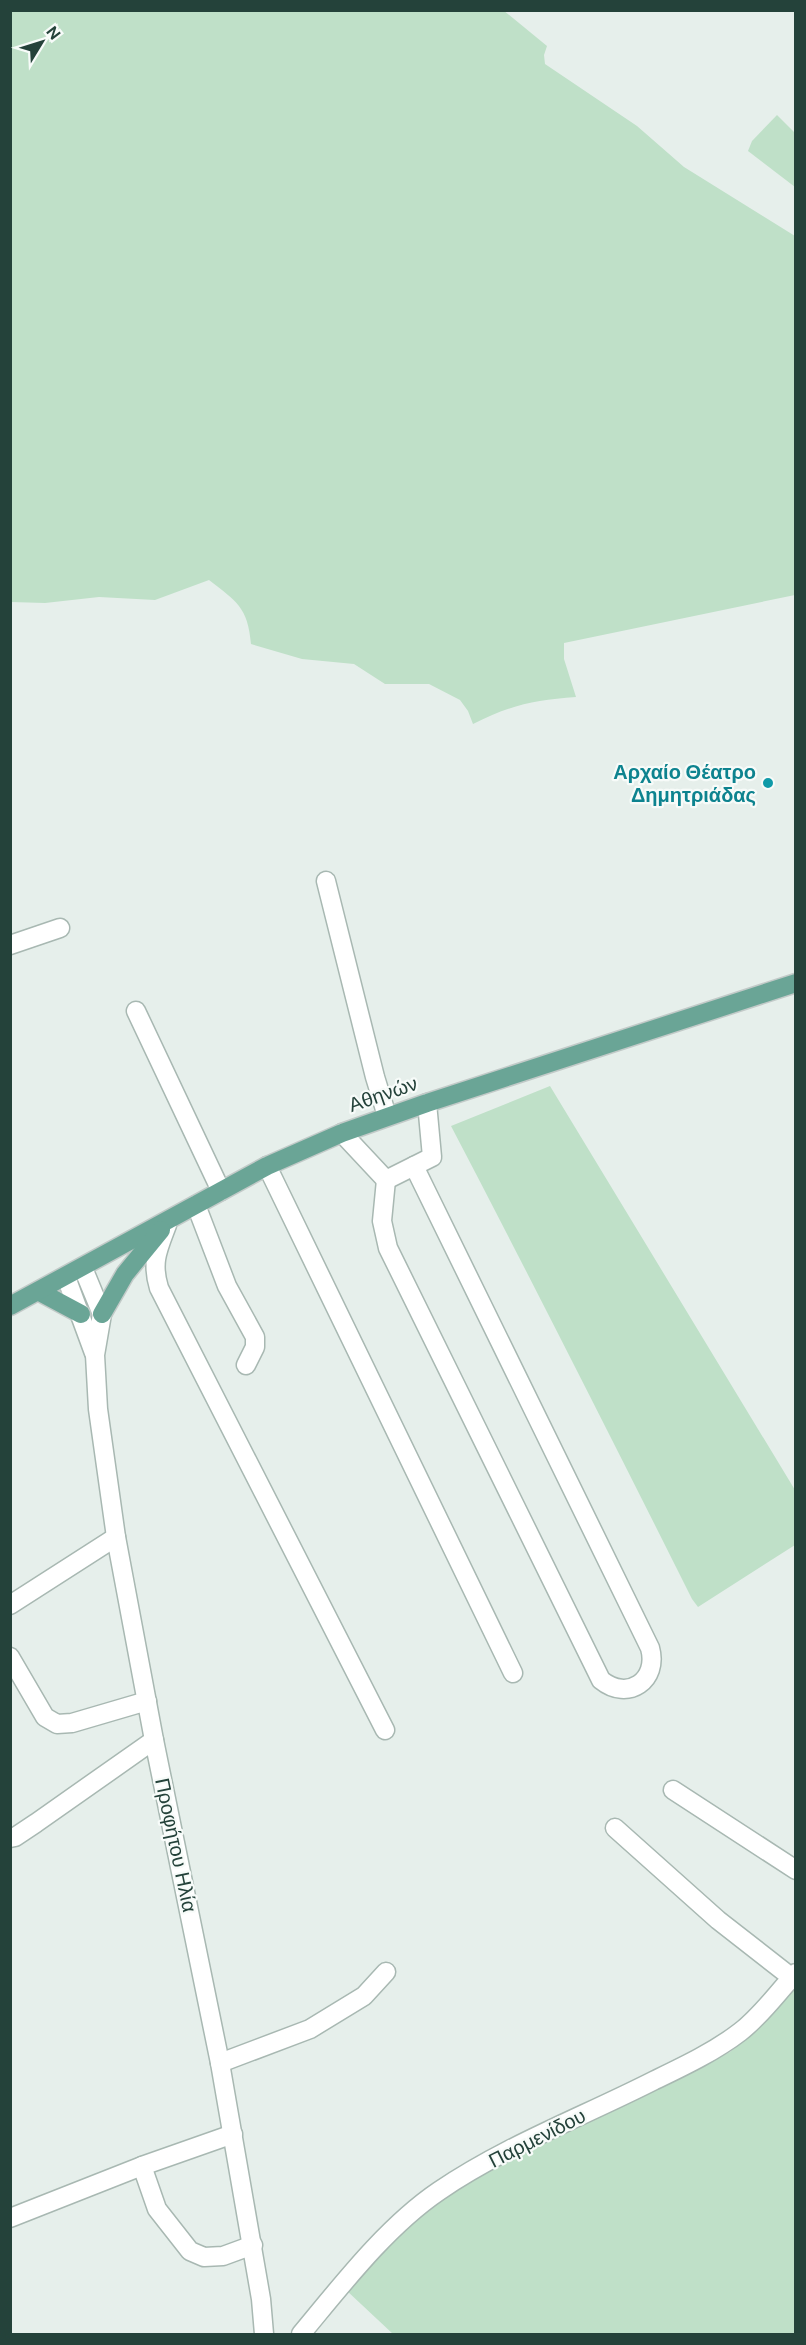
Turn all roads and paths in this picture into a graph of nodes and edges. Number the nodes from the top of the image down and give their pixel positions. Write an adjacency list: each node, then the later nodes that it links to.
1 (326, 880): 7 (street)
2 (60, 928): 3 (street)
3 (10, 945)
4 (795, 983): 6 (main road, Αθηνών)
5 (136, 1011): 12 (street)
6 (427, 1103): 7 (main road, Αθηνών); 9 (street)
7 (387, 1116): 8 (main road, Αθηνών)
8 (342, 1133): 10 (main road, Αθηνών); 11 (street)
9 (414, 1166): 11 (street); 11 (street)
10 (267, 1167): 12 (main road, Αθηνών); 26 (street)
11 (386, 1179)
12 (221, 1191): 13 (main road, Αθηνών)
13 (196, 1205): 14 (main road, Αθηνών); 22 (street)
14 (168, 1221): 15 (main road, Αθηνών); 20 (main road); 28 (street)
15 (83, 1268): 16 (main road, Αθηνών); 20 (street)
16 (66, 1277): 17 (main road, Αθηνών); 19 (street)
17 (38, 1292): 18 (main road, Αθηνών); 19 (main road)
18 (10, 1306)
19 (81, 1314): 21 (street)
20 (102, 1314): 21 (street)
21 (95, 1355): 23 (street, Προφήτου Ηλία)
22 (246, 1365)
23 (116, 1538): 24 (street); 27 (street, Προφήτου Ηλία)
24 (10, 1605)
25 (10, 1657): 27 (street)
26 (513, 1673)
27 (147, 1701): 29 (street, Προφήτου Ηλία)
28 (385, 1730)
29 (154, 1740): 32 (street); 36 (street, Προφήτου Ηλία)
30 (673, 1790): 33 (street)
31 (615, 1828): 35 (street)
32 (10, 1838)
33 (795, 1870)
34 (386, 1972): 36 (street)
35 (794, 1975): 42 (street, Παρμενίδου)
36 (220, 2063): 37 (street, Προφήτου Ηλία)
37 (233, 2134): 38 (street); 40 (street, Προφήτου Ηλία)
38 (142, 2166): 39 (street); 40 (street)
39 (10, 2218)
40 (253, 2245): 41 (street, Προφήτου Ηλία)
41 (264, 2334)
42 (301, 2334)

